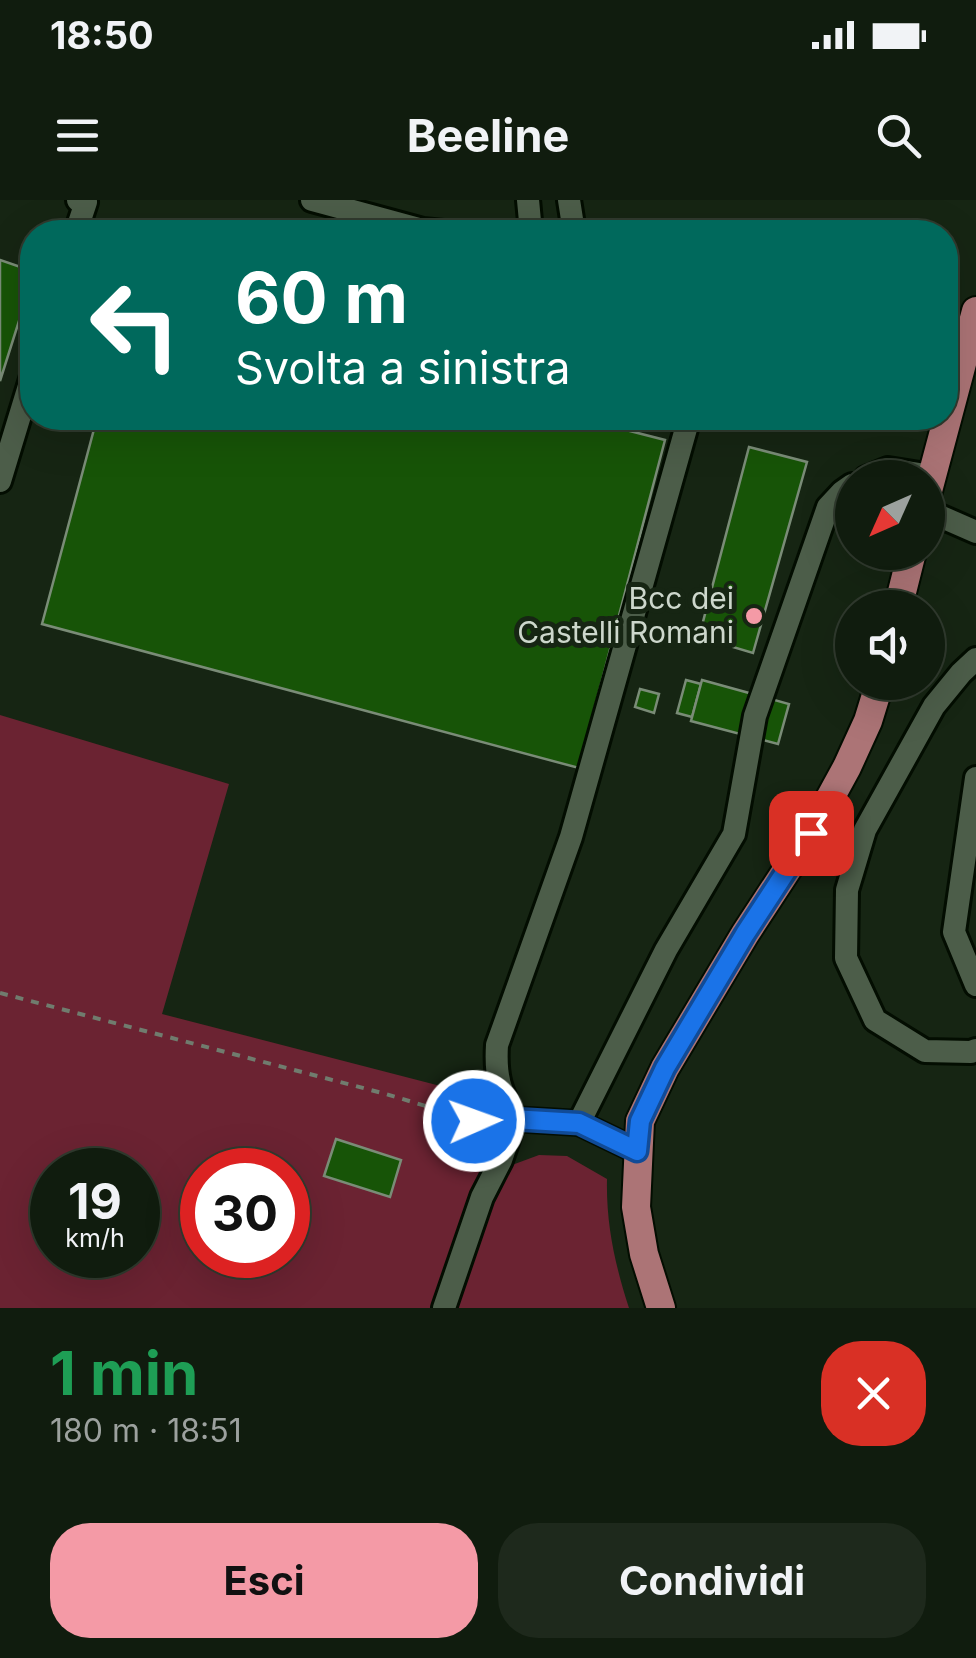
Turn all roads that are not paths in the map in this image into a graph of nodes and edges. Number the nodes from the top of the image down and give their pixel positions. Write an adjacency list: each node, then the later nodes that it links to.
1 (78, 200): 3 (street)
2 (312, 200): 4 (street)
3 (80, 220)
4 (386, 220)
5 (964, 322): 6 (main road)
6 (958, 351)
7 (20, 415): 11 (street)
8 (685, 430): 20 (street)
9 (941, 430): 10 (main road)
10 (935, 460)
11 (0, 481)
12 (835, 500): 22 (street)
13 (945, 518): 14 (street)
14 (976, 532)
15 (976, 659): 19 (street)
16 (875, 700): 23 (main road)
17 (976, 778): 18 (street)
18 (976, 985)
19 (976, 1050)
20 (514, 1118): 21 (street); 22 (street); 24 (street)
21 (474, 1121)
22 (579, 1123): 23 (street)
23 (637, 1151): 25 (main road)
24 (444, 1308)
25 (661, 1308)

